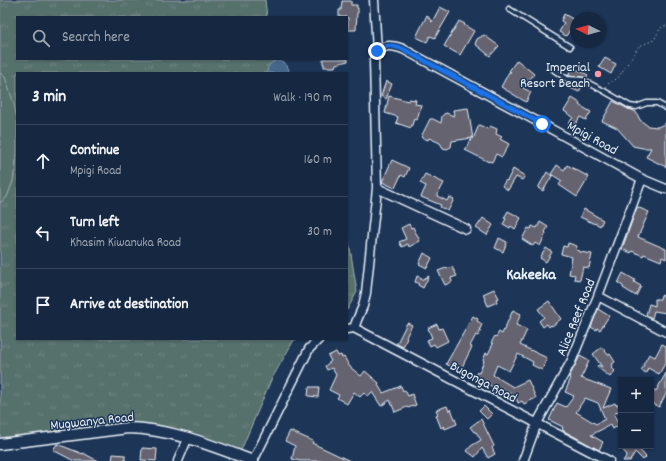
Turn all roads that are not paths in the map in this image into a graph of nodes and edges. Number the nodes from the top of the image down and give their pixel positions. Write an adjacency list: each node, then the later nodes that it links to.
1 (374, 0): 4 (street)
2 (509, 9): 3 (lane)
3 (570, 47)
4 (377, 51): 7 (street, Mpigi Road); 8 (street)
5 (554, 70): 6 (lane)
6 (666, 108)
7 (642, 179): 9 (street, Mpigi Road); 11 (street, Alice Reef Road)
8 (377, 188): 10 (street); 12 (street)
9 (666, 189)
10 (466, 229)
11 (598, 296): 13 (street); 15 (street, Alice Reef Road)
12 (351, 328): 15 (street, Bugonga Road)
13 (666, 332)
14 (318, 340): 19 (street)
15 (537, 423): 20 (street, Alice Reef Road); 21 (street, Bugonga Road)
16 (188, 438): 17 (street, Mugwanya Road); 18 (street); 19 (street, Mugwanya Road)
17 (0, 444)
18 (178, 461)
19 (253, 461)
20 (523, 461)
21 (608, 461)

